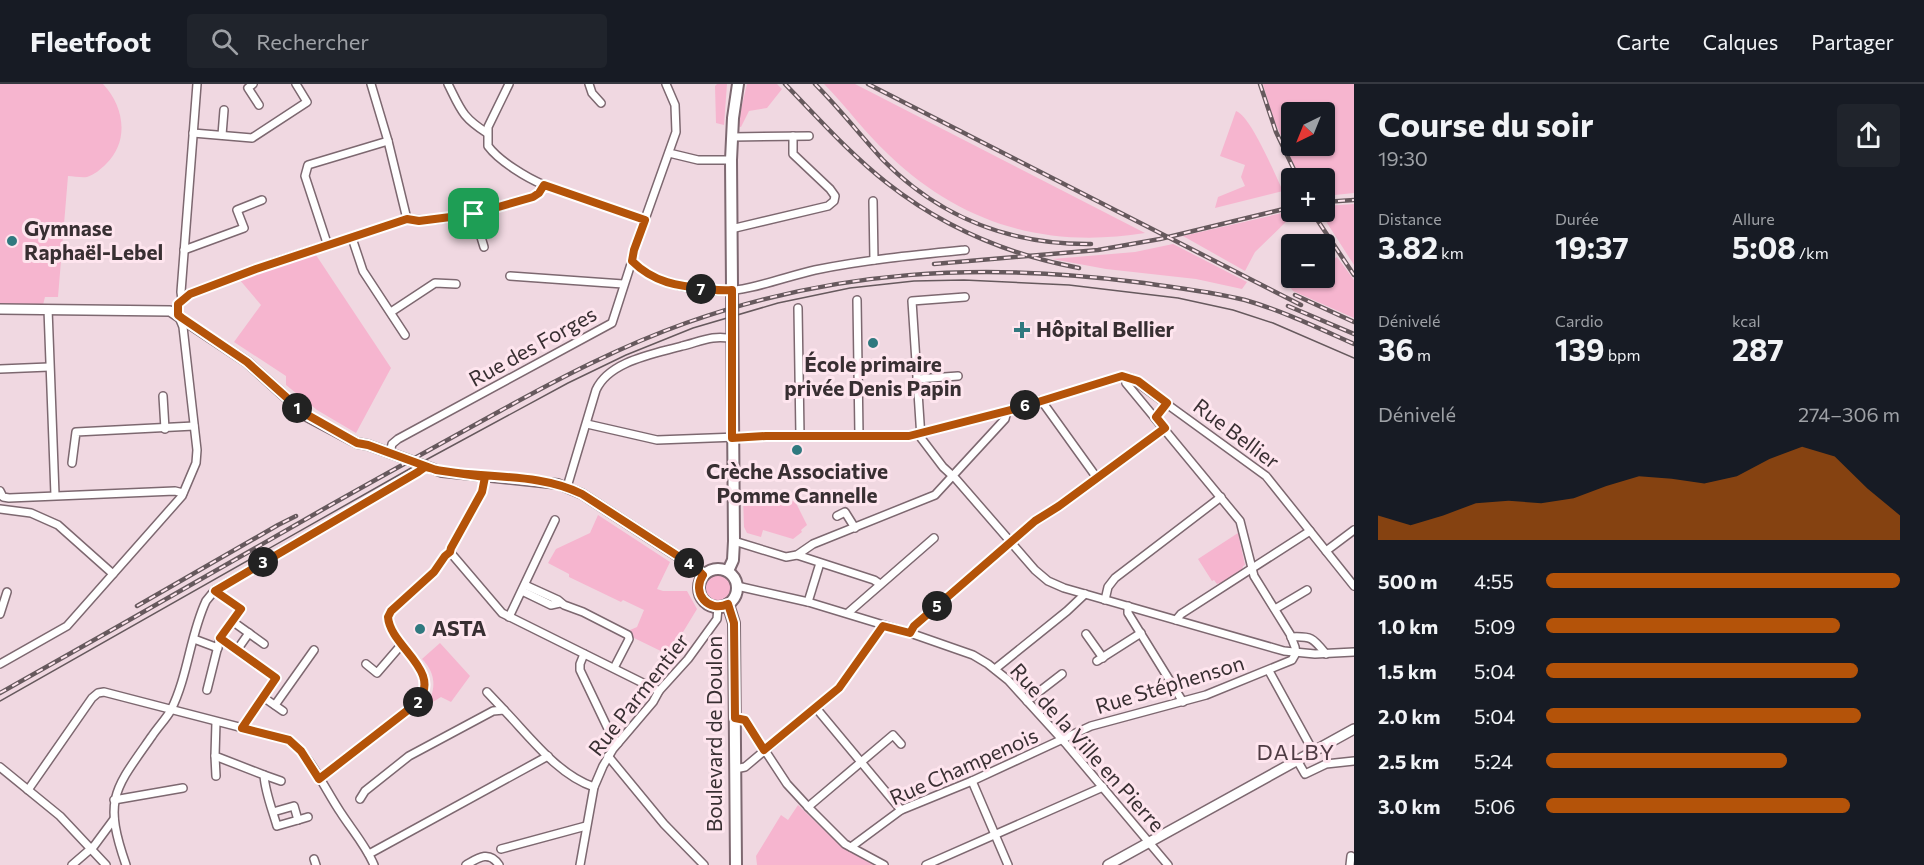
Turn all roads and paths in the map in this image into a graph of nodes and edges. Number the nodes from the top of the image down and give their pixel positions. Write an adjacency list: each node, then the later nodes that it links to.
1 (197, 84): 13 (street)
2 (253, 84): 11 (street)
3 (296, 84): 15 (street)
4 (371, 84): 19 (street)
5 (448, 84): 14 (street)
6 (509, 84): 14 (street)
7 (589, 84): 10 (street)
8 (666, 84): 20 (street, Rue des Forges)
9 (738, 84): 18 (main road)
10 (601, 103)
11 (259, 105)
12 (224, 110): 15 (street)
13 (194, 133): 15 (street); 32 (street)
14 (487, 133): 22 (street)
15 (222, 135)
16 (793, 136): 17 (street); 18 (street); 28 (street)
17 (809, 136)
18 (732, 137): 21 (main road)
19 (388, 141): 26 (street); 30 (street)
20 (669, 153): 21 (street); 27 (street, Rue des Forges)
21 (730, 160): 28 (main road)
22 (544, 185): 25 (street); 27 (street)
23 (262, 200): 32 (street)
24 (873, 201): 34 (street)
25 (474, 214): 26 (street); 31 (street)
26 (407, 219): 29 (street)
27 (645, 220): 35 (street, Rue des Forges)
28 (731, 229): 39 (main road)
29 (352, 238): 30 (street); 46 (street)
30 (328, 246): 41 (street)
31 (484, 247)
32 (184, 250): 41 (street)
33 (965, 250): 34 (street)
34 (874, 260): 39 (street)
35 (632, 261): 38 (street, Rue des Forges); 39 (street)
36 (510, 276): 38 (street)
37 (456, 284): 46 (street)
38 (623, 284): 70 (street, Rue des Forges)
39 (732, 290): 49 (main road)
40 (965, 297): 53 (street)
41 (182, 300): 47 (street)
42 (857, 300): 67 (street)
43 (798, 308): 68 (street)
44 (0, 309): 45 (street)
45 (48, 309): 47 (street); 50 (street)
46 (391, 312): 48 (street)
47 (178, 315): 62 (street); 70 (street)
48 (405, 335)
49 (732, 339): 61 (street); 69 (main road)
50 (49, 367): 51 (street); 79 (street)
51 (0, 369)
52 (958, 376): 53 (street)
53 (917, 379): 66 (street)
54 (1129, 380): 56 (street); 57 (street, Rue Bellier); 60 (street)
55 (163, 396): 64 (street)
56 (1041, 400): 58 (street); 75 (street)
57 (1167, 403): 60 (street); 86 (street, Rue Bellier)
58 (1007, 411): 59 (street); 65 (street)
59 (991, 415): 65 (street); 66 (street)
60 (1156, 417): 63 (street)
61 (587, 424): 69 (street); 76 (street)
62 (194, 426): 64 (street); 78 (street)
63 (1165, 428): 75 (street); 80 (street)
64 (165, 429): 71 (street)
65 (993, 430): 73 (street)
66 (920, 434): 67 (street); 73 (street)
67 (859, 435): 68 (street)
68 (800, 436): 69 (street)
69 (732, 438): 88 (main road)
70 (390, 453): 72 (street)
71 (72, 463)
72 (425, 467): 74 (street); 103 (street)
73 (953, 476): 84 (street); 89 (street)
74 (485, 477): 76 (street); 91 (street)
75 (1097, 478): 89 (street)
76 (567, 487): 97 (street)
77 (0, 491): 79 (street)
78 (183, 493): 79 (street); 96 (street)
79 (55, 495)
80 (1221, 497): 94 (street); 106 (street)
81 (0, 509): 96 (street)
82 (837, 516): 84 (street)
83 (555, 520): 101 (street)
84 (855, 528): 92 (street)
85 (1354, 530): 90 (street)
86 (1310, 531): 90 (street, Rue Bellier); 94 (street)
87 (934, 538): 98 (street)
88 (734, 541): 92 (street); 95 (main road)
89 (1010, 544): 105 (street); 120 (street)
90 (1326, 551): 100 (street, Rue Bellier)
91 (450, 552): 113 (street); 127 (street)
92 (797, 555): 93 (street)
93 (820, 563): 98 (street); 107 (street)
94 (1252, 569): 110 (street); 116 (street)
95 (728, 571): 97 (main road); 99 (main road)
96 (113, 574): 135 (street)
97 (703, 575): 108 (main road)
98 (880, 584): 111 (street)
99 (737, 586): 107 (street, Rue de la Ville en Pierre); 108 (main road)
100 (1354, 586)
101 (524, 588): 113 (street); 137 (street)
102 (1307, 590): 110 (street)
103 (215, 591): 117 (street); 125 (street)
104 (7, 592): 112 (street)
105 (1085, 594): 106 (street); 138 (street)
106 (1105, 600): 109 (street)
107 (808, 602): 118 (street, Rue de la Ville en Pierre)
108 (723, 606): 114 (main road, Boulevard de Doulon); 115 (street)
109 (1128, 606): 116 (street); 121 (street)
110 (1275, 609): 123 (street)
111 (849, 612)
112 (0, 614)
113 (509, 617): 133 (street)
114 (732, 617): 115 (street); 154 (main road, Boulevard de Doulon)
115 (717, 619): 144 (street, Rue Parmentier)
116 (1176, 620): 132 (street)
117 (232, 621): 119 (street); 124 (street)
118 (883, 626): 120 (street, Rue de la Ville en Pierre); 150 (street)
119 (249, 633): 126 (street); 129 (street)
120 (910, 633): 138 (street, Rue de la Ville en Pierre)
121 (1141, 633): 122 (street); 148 (street)
122 (1086, 634)
123 (1291, 637): 132 (street); 134 (street)
124 (220, 638): 128 (street); 129 (street)
125 (194, 639): 128 (street); 151 (street)
126 (264, 644)
127 (402, 644): 136 (street); 173 (street)
128 (218, 648): 143 (street)
129 (237, 650): 141 (street)
130 (314, 650): 142 (street)
131 (1354, 652): 134 (street)
132 (1296, 653): 134 (street); 139 (street, Rue Stéphenson)
133 (584, 654): 137 (street); 159 (street)
134 (1326, 654)
135 (0, 664)
136 (366, 664)
137 (614, 668): 144 (street)
138 (995, 669): 147 (street, Rue de la Ville en Pierre)
139 (1269, 671): 148 (street, Rue Stéphenson); 162 (street)
140 (1062, 674): 147 (street)
141 (276, 678): 142 (street); 146 (street)
142 (288, 687): 149 (street)
143 (207, 690)
144 (659, 691): 159 (street, Rue Parmentier)
145 (487, 692): 152 (street)
146 (263, 697): 149 (street); 156 (street)
147 (1027, 700): 158 (street, Rue de la Ville en Pierre)
148 (1183, 702): 158 (street, Rue Stéphenson)
149 (275, 705): 153 (street)
150 (816, 708): 161 (street); 168 (street)
151 (171, 710): 155 (street); 179 (street); 181 (street)
152 (504, 710): 164 (street); 180 (street)
153 (283, 711)
154 (735, 718): 161 (street); 170 (main road, Boulevard de Doulon)
155 (216, 722): 156 (street); 163 (street)
156 (242, 728): 173 (street)
157 (1354, 729): 162 (street)
158 (1062, 740): 175 (street, Rue Champenois); 177 (street, Rue de la Ville en Pierre)
159 (618, 743): 165 (street, Rue Parmentier)
160 (901, 744): 168 (street)
161 (764, 750): 170 (street); 182 (street)
162 (1313, 751): 166 (street)
163 (214, 756): 171 (street); 172 (street)
164 (548, 756): 176 (street); 194 (street)
165 (608, 756): 176 (street, Rue Parmentier); 203 (street)
166 (1297, 760): 167 (street); 190 (street)
167 (1354, 761)
168 (862, 762): 182 (street); 183 (street)
169 (0, 767): 179 (street)
170 (735, 769): 204 (main road, Boulevard de Doulon)
171 (264, 775): 174 (street); 184 (street)
172 (216, 776)
173 (319, 779): 194 (street)
174 (281, 781)
175 (972, 781): 183 (street, Rue Champenois); 189 (street)
176 (594, 787): 188 (street, Rue Parmentier)
177 (1103, 787): 189 (street); 190 (street, Rue de la Ville en Pierre)
178 (183, 788): 181 (street)
179 (28, 790): 192 (street)
180 (360, 799)
181 (114, 800): 186 (street)
182 (808, 807): 191 (street)
183 (901, 810): 191 (street, Rue Champenois)
184 (273, 812): 187 (street); 187 (street)
185 (309, 817): 187 (street)
186 (114, 819): 192 (street); 198 (street)
187 (298, 820)
188 (586, 826): 193 (street); 202 (street, Rue Parmentier)
189 (995, 834): 206 (street); 207 (street)
190 (1150, 841): 208 (street); 209 (street, Rue de la Ville en Pierre)
191 (851, 847): 205 (street)
192 (91, 849): 196 (street); 197 (street)
193 (501, 849)
194 (369, 854): 199 (street)
195 (1351, 856): 210 (street)
196 (72, 865)
197 (106, 865)
198 (126, 865)
199 (374, 865)
200 (466, 865): 201 (street)
201 (499, 865)
202 (580, 865)
203 (704, 865)
204 (736, 865)
205 (884, 865)
206 (926, 865)
207 (1008, 865)
208 (1108, 865)
209 (1168, 865)
210 (1350, 865)

